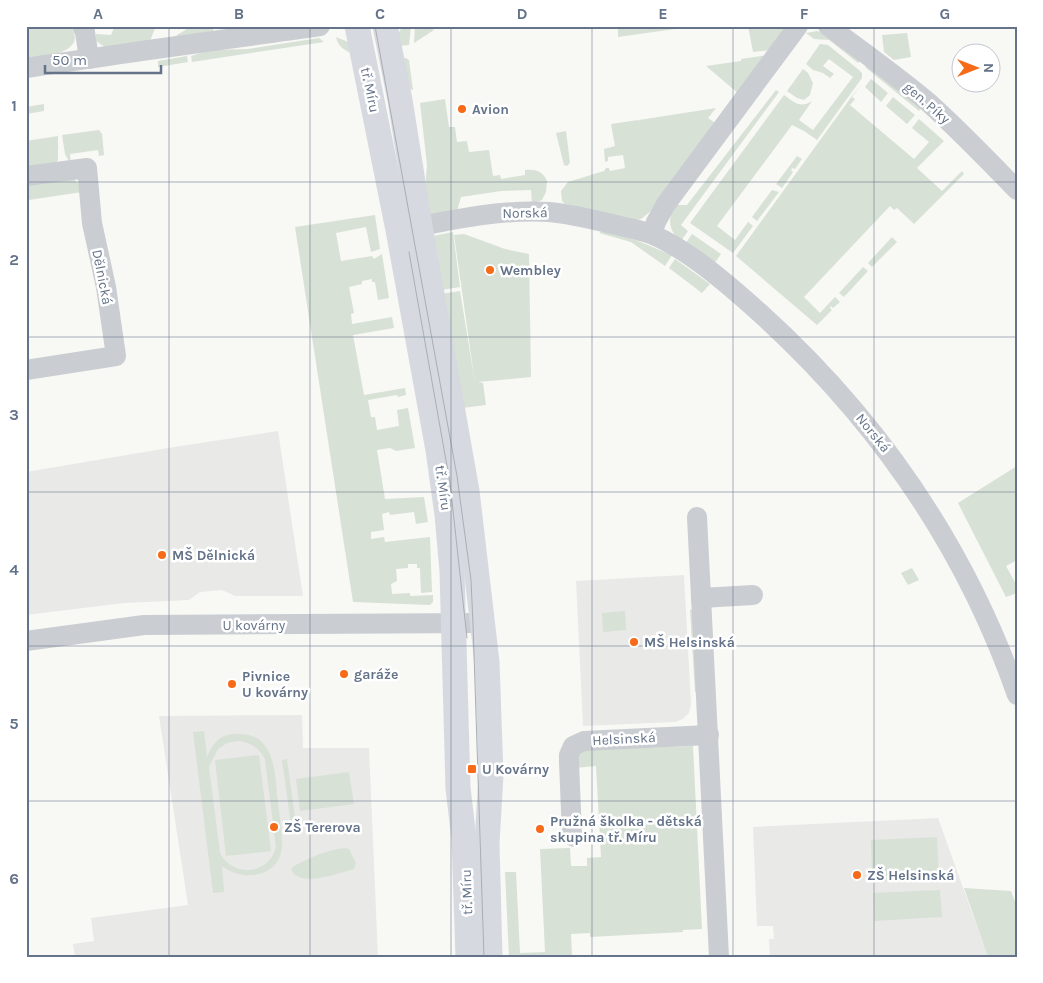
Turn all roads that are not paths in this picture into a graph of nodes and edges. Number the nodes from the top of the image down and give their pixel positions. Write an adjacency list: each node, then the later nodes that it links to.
1 (82, 26): 7 (street)
2 (320, 26): 7 (street)
3 (357, 26): 11 (main road, tř. Míru)
4 (385, 26): 11 (main road, tř. Míru)
5 (798, 26): 12 (street)
6 (828, 26): 10 (street, gen. Píky)
7 (89, 59): 8 (street)
8 (26, 68)
9 (26, 176): 13 (street, Dělnická)
10 (1017, 190)
11 (409, 228): 12 (street, Norská); 17 (main road, tř. Míru); 18 (main road, tř. Míru)
12 (652, 234): 20 (street, Norská)
13 (26, 370)
14 (697, 517): 16 (street)
15 (753, 595): 16 (street)
16 (701, 598): 21 (street)
17 (453, 624): 18 (street, U kovárny); 19 (street, U kovárny); 23 (main road, tř. Míru)
18 (482, 624): 24 (main road, tř. Míru)
19 (26, 641)
20 (1017, 695)
21 (708, 735): 22 (street, Helsinská); 25 (street)
22 (574, 837)
23 (468, 957)
24 (490, 957)
25 (719, 957)

